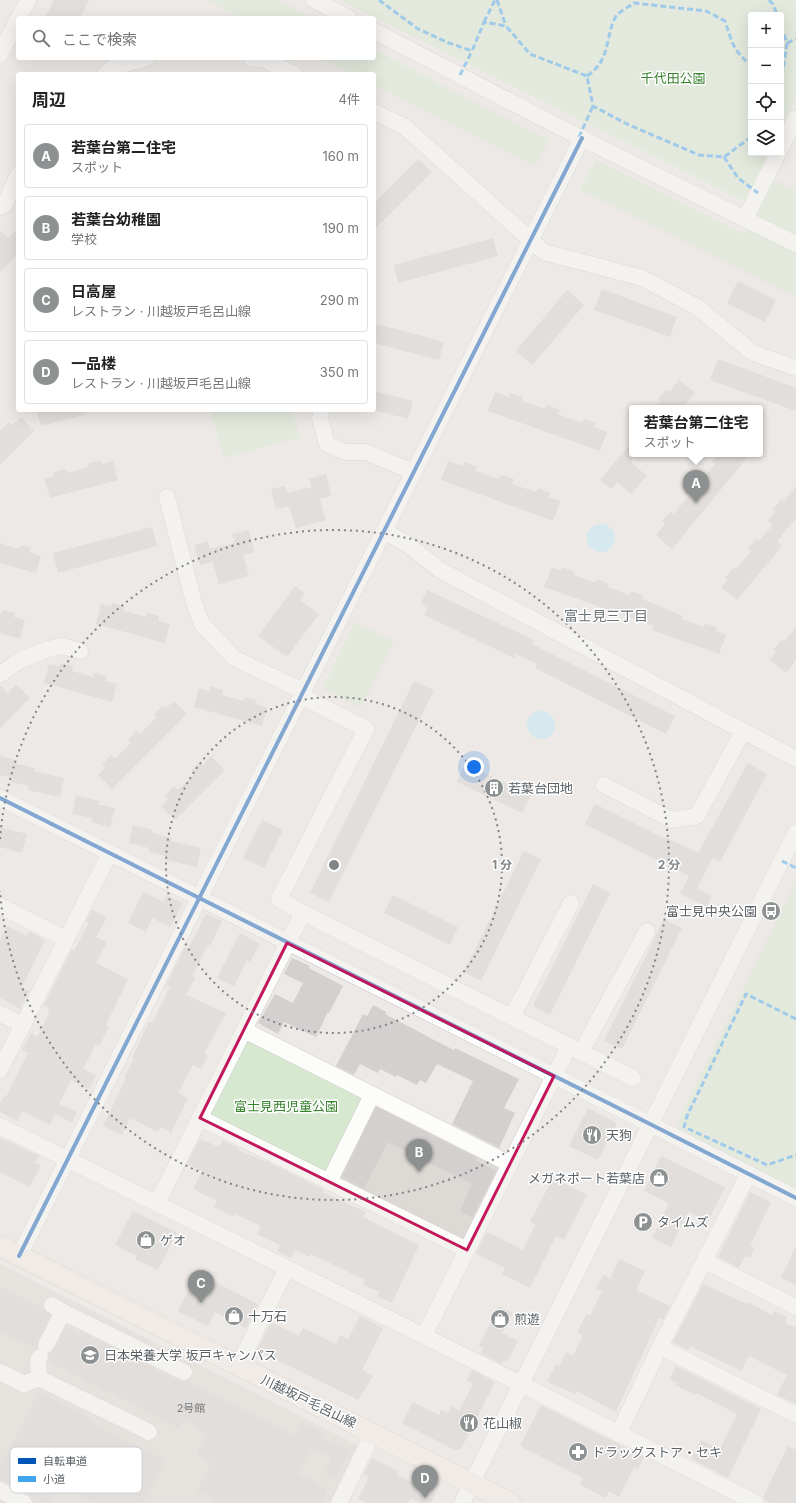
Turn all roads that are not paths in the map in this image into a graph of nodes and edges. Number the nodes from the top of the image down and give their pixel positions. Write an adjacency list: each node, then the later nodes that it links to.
1 (28, 0): 3 (street)
2 (314, 0): 4 (street)
3 (20, 16)
4 (345, 16)
5 (16, 23): 7 (street)
6 (376, 32): 14 (street)
7 (0, 55)
8 (139, 60): 10 (street)
9 (266, 60): 11 (street)
10 (108, 72)
11 (290, 72)
12 (376, 113): 20 (street)
13 (796, 118): 15 (street)
14 (582, 138): 19 (street); 20 (street)
15 (784, 141)
16 (776, 156): 19 (street)
17 (16, 179): 18 (street)
18 (0, 207)
19 (745, 219): 21 (street)
20 (530, 240): 22 (street); 24 (street)
21 (796, 244)
22 (796, 368)
23 (322, 412): 24 (street)
24 (413, 472): 26 (street)
25 (167, 497): 29 (street)
26 (384, 531): 29 (street); 30 (street)
27 (80, 651): 28 (street)
28 (0, 675)
29 (302, 694): 36 (street); 39 (street)
30 (744, 731): 31 (street); 32 (street)
31 (796, 759)
32 (604, 785)
33 (0, 798): 35 (street)
34 (796, 832): 53 (street)
35 (110, 853): 36 (street); 41 (street)
36 (199, 898): 42 (street); 55 (street)
37 (571, 903): 44 (street)
38 (0, 906): 41 (street)
39 (303, 913): 42 (street); 44 (street)
40 (647, 931): 47 (street)
41 (66, 939): 45 (street)
42 (287, 943): 46 (street); 49 (street)
43 (0, 1014): 45 (street)
44 (512, 1017): 47 (street)
45 (23, 1025): 48 (street)
46 (244, 1030): 51 (street); 52 (street)
47 (575, 1049): 49 (street); 50 (street)
48 (0, 1070)
49 (554, 1076): 53 (street); 56 (street)
50 (633, 1078)
51 (372, 1095): 56 (street); 58 (street)
52 (200, 1118): 58 (street); 60 (street)
53 (650, 1124): 57 (street); 73 (street)
54 (0, 1126): 55 (street)
55 (68, 1159): 60 (street); 63 (street)
56 (510, 1164): 62 (street)
57 (748, 1175): 59 (street); 64 (street)
58 (329, 1182): 62 (street)
59 (796, 1198)
60 (157, 1203): 65 (street)
61 (0, 1246): 63 (main road, 川越坂戸毛呂山線)
62 (467, 1250): 67 (street)
63 (19, 1256): 69 (main road, 川越坂戸毛呂山線)
64 (704, 1261): 66 (street); 68 (street)
65 (287, 1268): 67 (street); 69 (street)
66 (796, 1306)
67 (424, 1336): 73 (street)
68 (660, 1347): 74 (street); 77 (street)
69 (238, 1366): 76 (main road, 川越坂戸毛呂山線)
70 (0, 1372): 72 (street)
71 (184, 1372): 72 (street)
72 (39, 1378): 75 (street)
73 (521, 1384): 77 (street); 78 (street)
74 (796, 1416)
75 (149, 1432)
76 (373, 1433): 78 (main road, 川越坂戸毛呂山線); 81 (street)
77 (618, 1434): 84 (street)
78 (471, 1483): 82 (street); 83 (main road, 川越坂戸毛呂山線)
79 (0, 1490): 80 (street)
80 (24, 1503)
81 (338, 1503)
82 (462, 1503)
83 (511, 1503)
84 (756, 1503)

